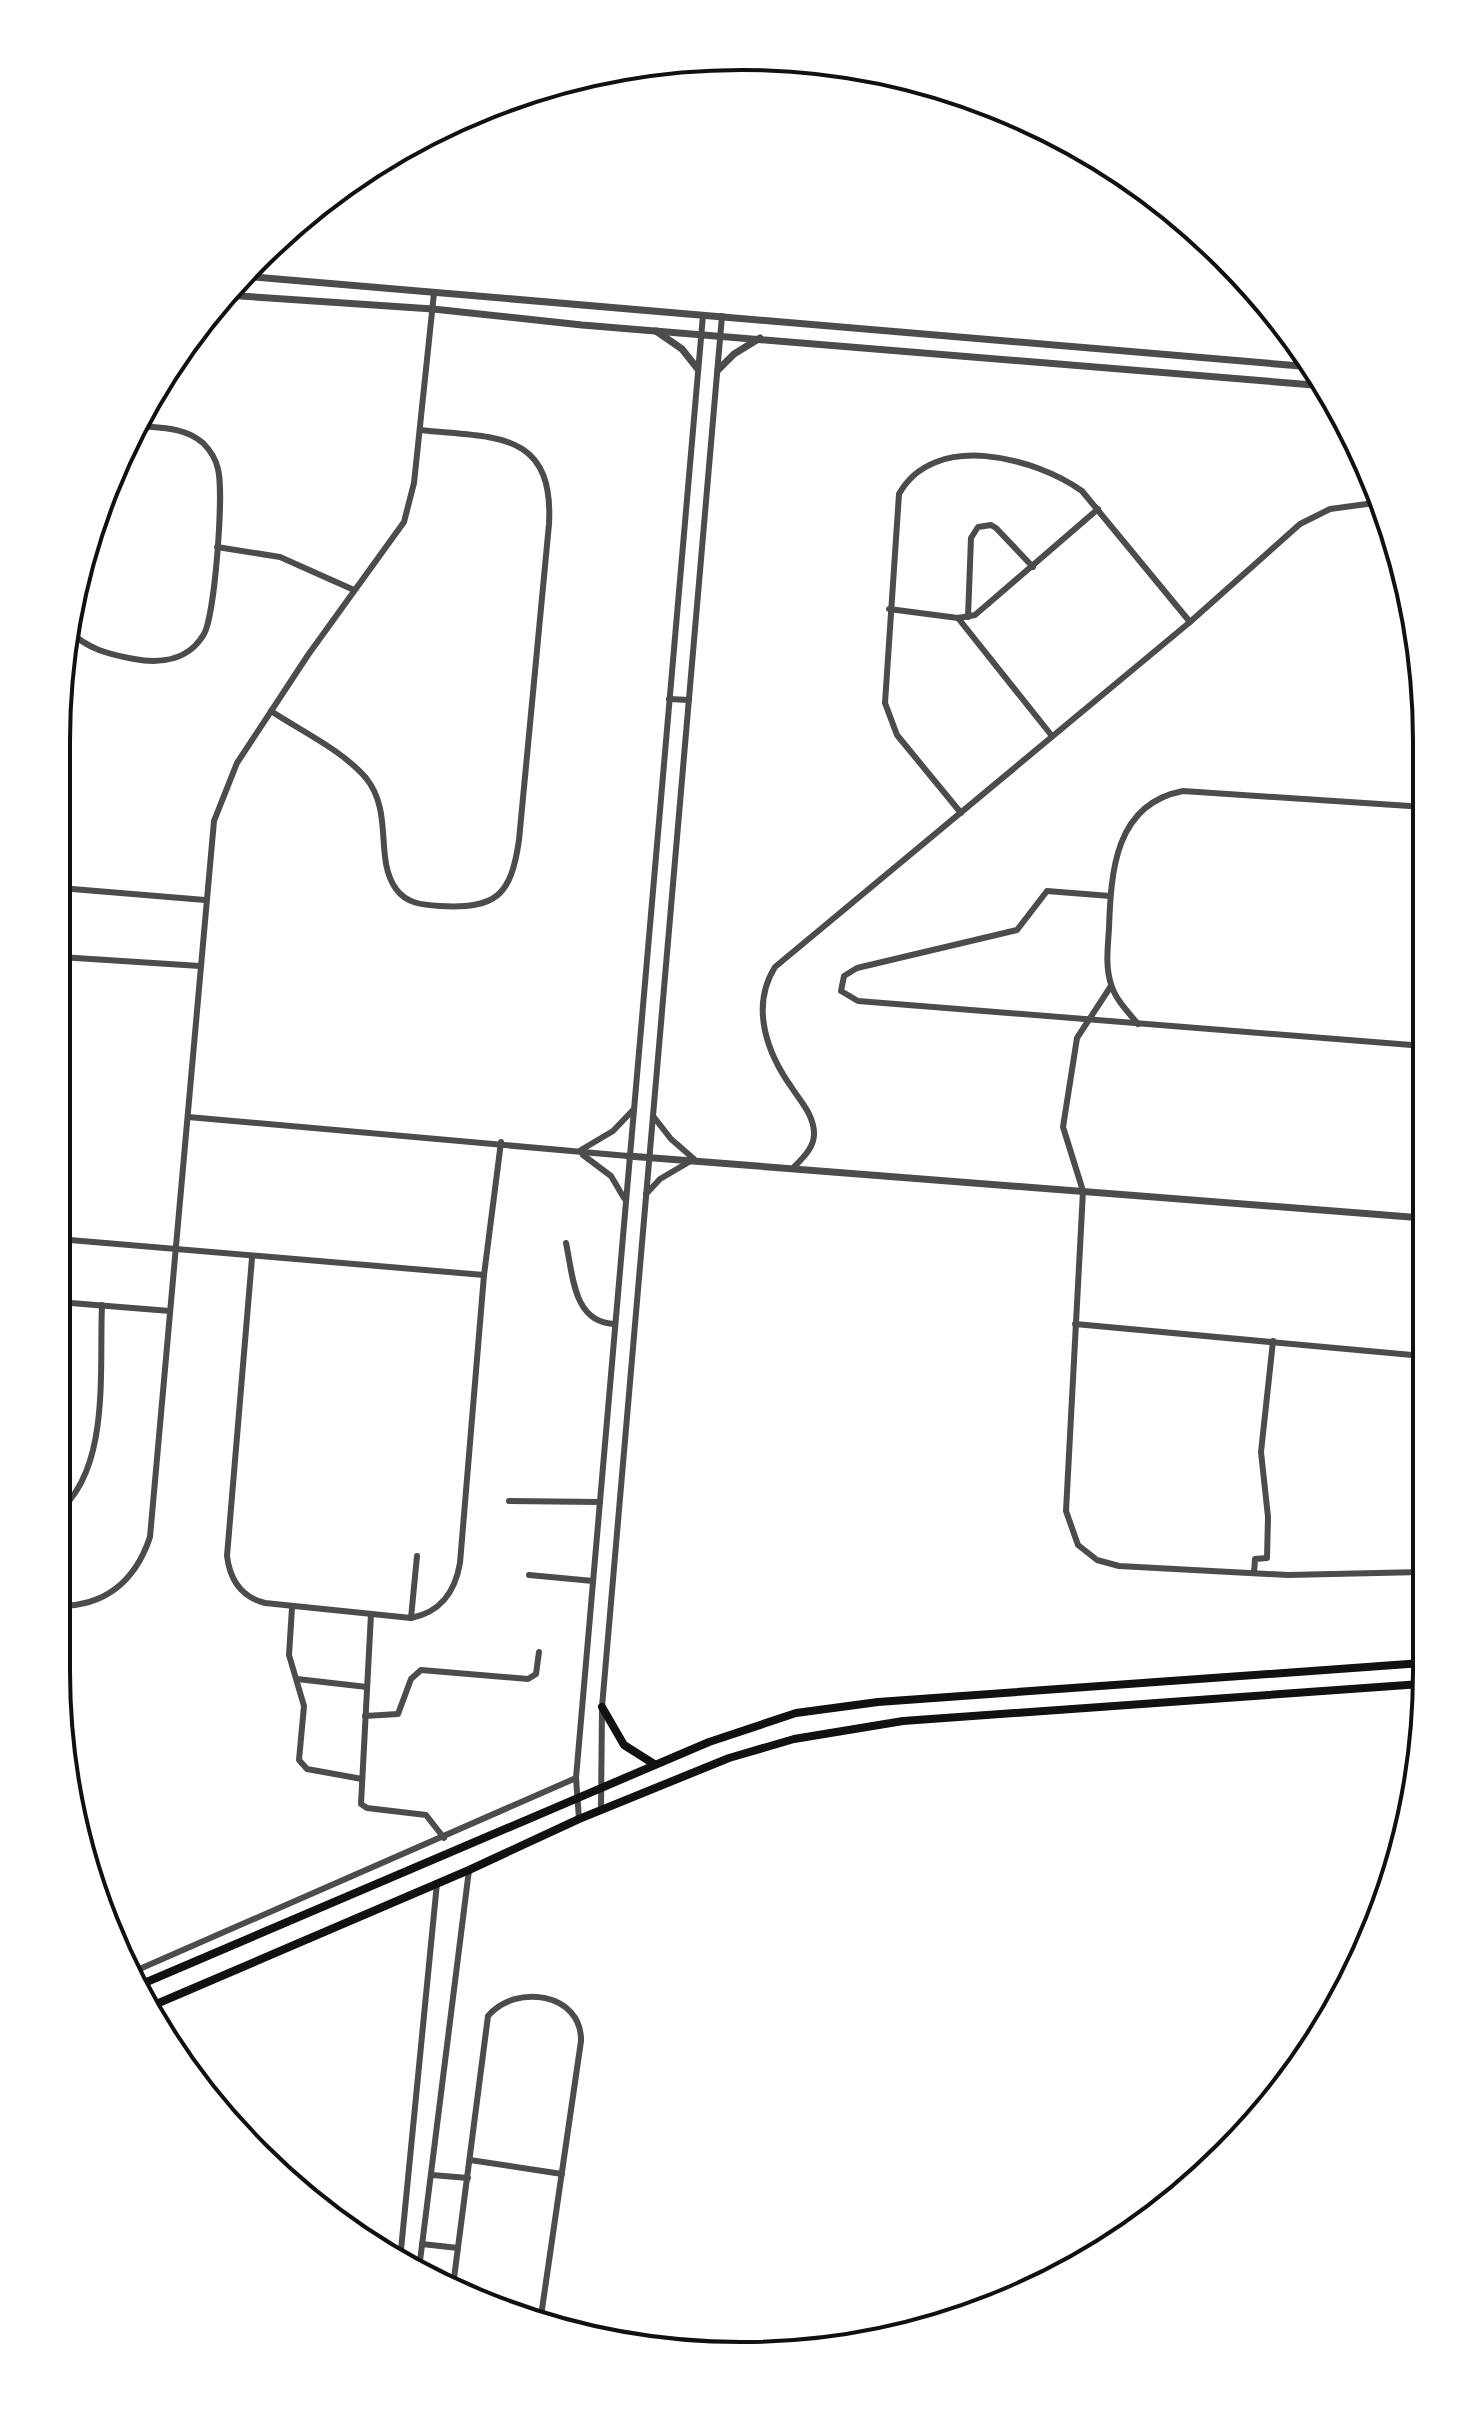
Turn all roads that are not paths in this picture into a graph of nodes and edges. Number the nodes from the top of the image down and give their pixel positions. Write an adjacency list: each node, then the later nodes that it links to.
1 (257, 277): 2 (street)
2 (434, 293): 4 (street); 5 (street)
3 (240, 296): 4 (street)
4 (433, 309): 7 (street); 16 (street)
5 (703, 315): 6 (street); 8 (street)
6 (722, 316): 9 (street); 11 (street)
7 (654, 329): 8 (street); 12 (street)
8 (701, 333): 9 (street); 12 (street)
9 (721, 335): 10 (street); 13 (street)
10 (761, 338): 13 (street); 14 (street)
11 (1298, 366)
12 (697, 368): 27 (street)
13 (718, 370): 28 (street)
14 (1310, 385)
15 (149, 427): 19 (street)
16 (420, 430): 21 (street); 29 (street)
17 (1369, 504): 25 (street)
18 (1098, 509): 20 (street); 22 (street); 25 (street)
19 (217, 547): 21 (street); 26 (street)
20 (1033, 567): 23 (street); 23 (street)
21 (354, 590): 29 (street)
22 (889, 609): 24 (street); 32 (street)
23 (968, 617): 24 (street)
24 (958, 618): 30 (street)
25 (1190, 622): 30 (street)
26 (78, 640)
27 (669, 699): 28 (street); 42 (street)
28 (689, 700): 43 (street)
29 (271, 711): 35 (street)
30 (1052, 736): 32 (street)
31 (1413, 806): 34 (street)
32 (961, 813): 50 (street)
33 (70, 889): 35 (street)
34 (1110, 896): 38 (street); 39 (street)
35 (205, 900): 37 (street)
36 (70, 958): 37 (street)
37 (200, 966): 44 (street)
38 (1111, 986): 39 (street); 40 (street)
39 (1088, 1020): 40 (street); 51 (street)
40 (1139, 1025): 41 (street)
41 (1413, 1045)
42 (634, 1109): 46 (street); 47 (street)
43 (653, 1116): 48 (street); 49 (street)
44 (188, 1117): 45 (street); 57 (street)
45 (501, 1142): 46 (street); 59 (street)
46 (576, 1152): 47 (street); 53 (street)
47 (628, 1156): 48 (street); 53 (street)
48 (649, 1157): 49 (street); 52 (street)
49 (694, 1159): 50 (street); 52 (street)
50 (793, 1168): 51 (street)
51 (1083, 1191): 54 (street); 64 (street)
52 (646, 1194): 84 (street)
53 (626, 1202): 63 (street)
54 (1413, 1217)
55 (70, 1240): 57 (street)
56 (566, 1243): 63 (street)
57 (176, 1252): 58 (street); 62 (street)
58 (252, 1258): 59 (street); 76 (street)
59 (484, 1275): 78 (street)
60 (70, 1303): 61 (street)
61 (102, 1305): 62 (street); 67 (street)
62 (170, 1311): 75 (street)
63 (615, 1324): 69 (street)
64 (1075, 1324): 65 (street); 72 (street)
65 (1273, 1341): 66 (street); 72 (street)
66 (1413, 1355)
67 (70, 1499)
68 (509, 1501): 69 (street)
69 (600, 1502): 74 (street)
70 (417, 1556): 78 (street)
71 (1413, 1572): 72 (street)
72 (1254, 1573)
73 (529, 1575): 74 (street)
74 (593, 1581): 87 (street)
75 (70, 1605)
76 (292, 1608): 77 (street); 81 (street)
77 (371, 1614): 78 (street); 83 (street)
78 (411, 1618)
79 (539, 1652): 85 (street)
80 (1413, 1664): 86 (main road)
81 (297, 1679): 83 (street); 88 (street)
82 (1413, 1685): 91 (main road)
83 (367, 1687): 85 (street)
84 (602, 1707): 86 (main road); 89 (street)
85 (365, 1716): 88 (street)
86 (654, 1764): 89 (main road)
87 (576, 1778): 90 (street); 93 (street)
88 (362, 1779): 93 (street)
89 (600, 1787): 90 (main road); 91 (street)
90 (576, 1797): 92 (street); 97 (main road)
91 (601, 1810): 92 (main road)
92 (579, 1819): 94 (main road)
93 (444, 1838): 96 (street)
94 (469, 1870): 95 (main road); 101 (street)
95 (437, 1883): 98 (main road); 105 (street)
96 (140, 1969)
97 (147, 1982)
98 (158, 2003)
99 (470, 2160): 100 (street); 100 (street); 102 (street)
100 (562, 2174): 108 (street)
101 (432, 2175): 102 (street); 103 (street)
102 (468, 2178): 104 (street)
103 (422, 2244): 104 (street); 106 (street)
104 (458, 2248): 107 (street)
105 (401, 2249)
106 (420, 2260)
107 (454, 2277)
108 (542, 2311)

